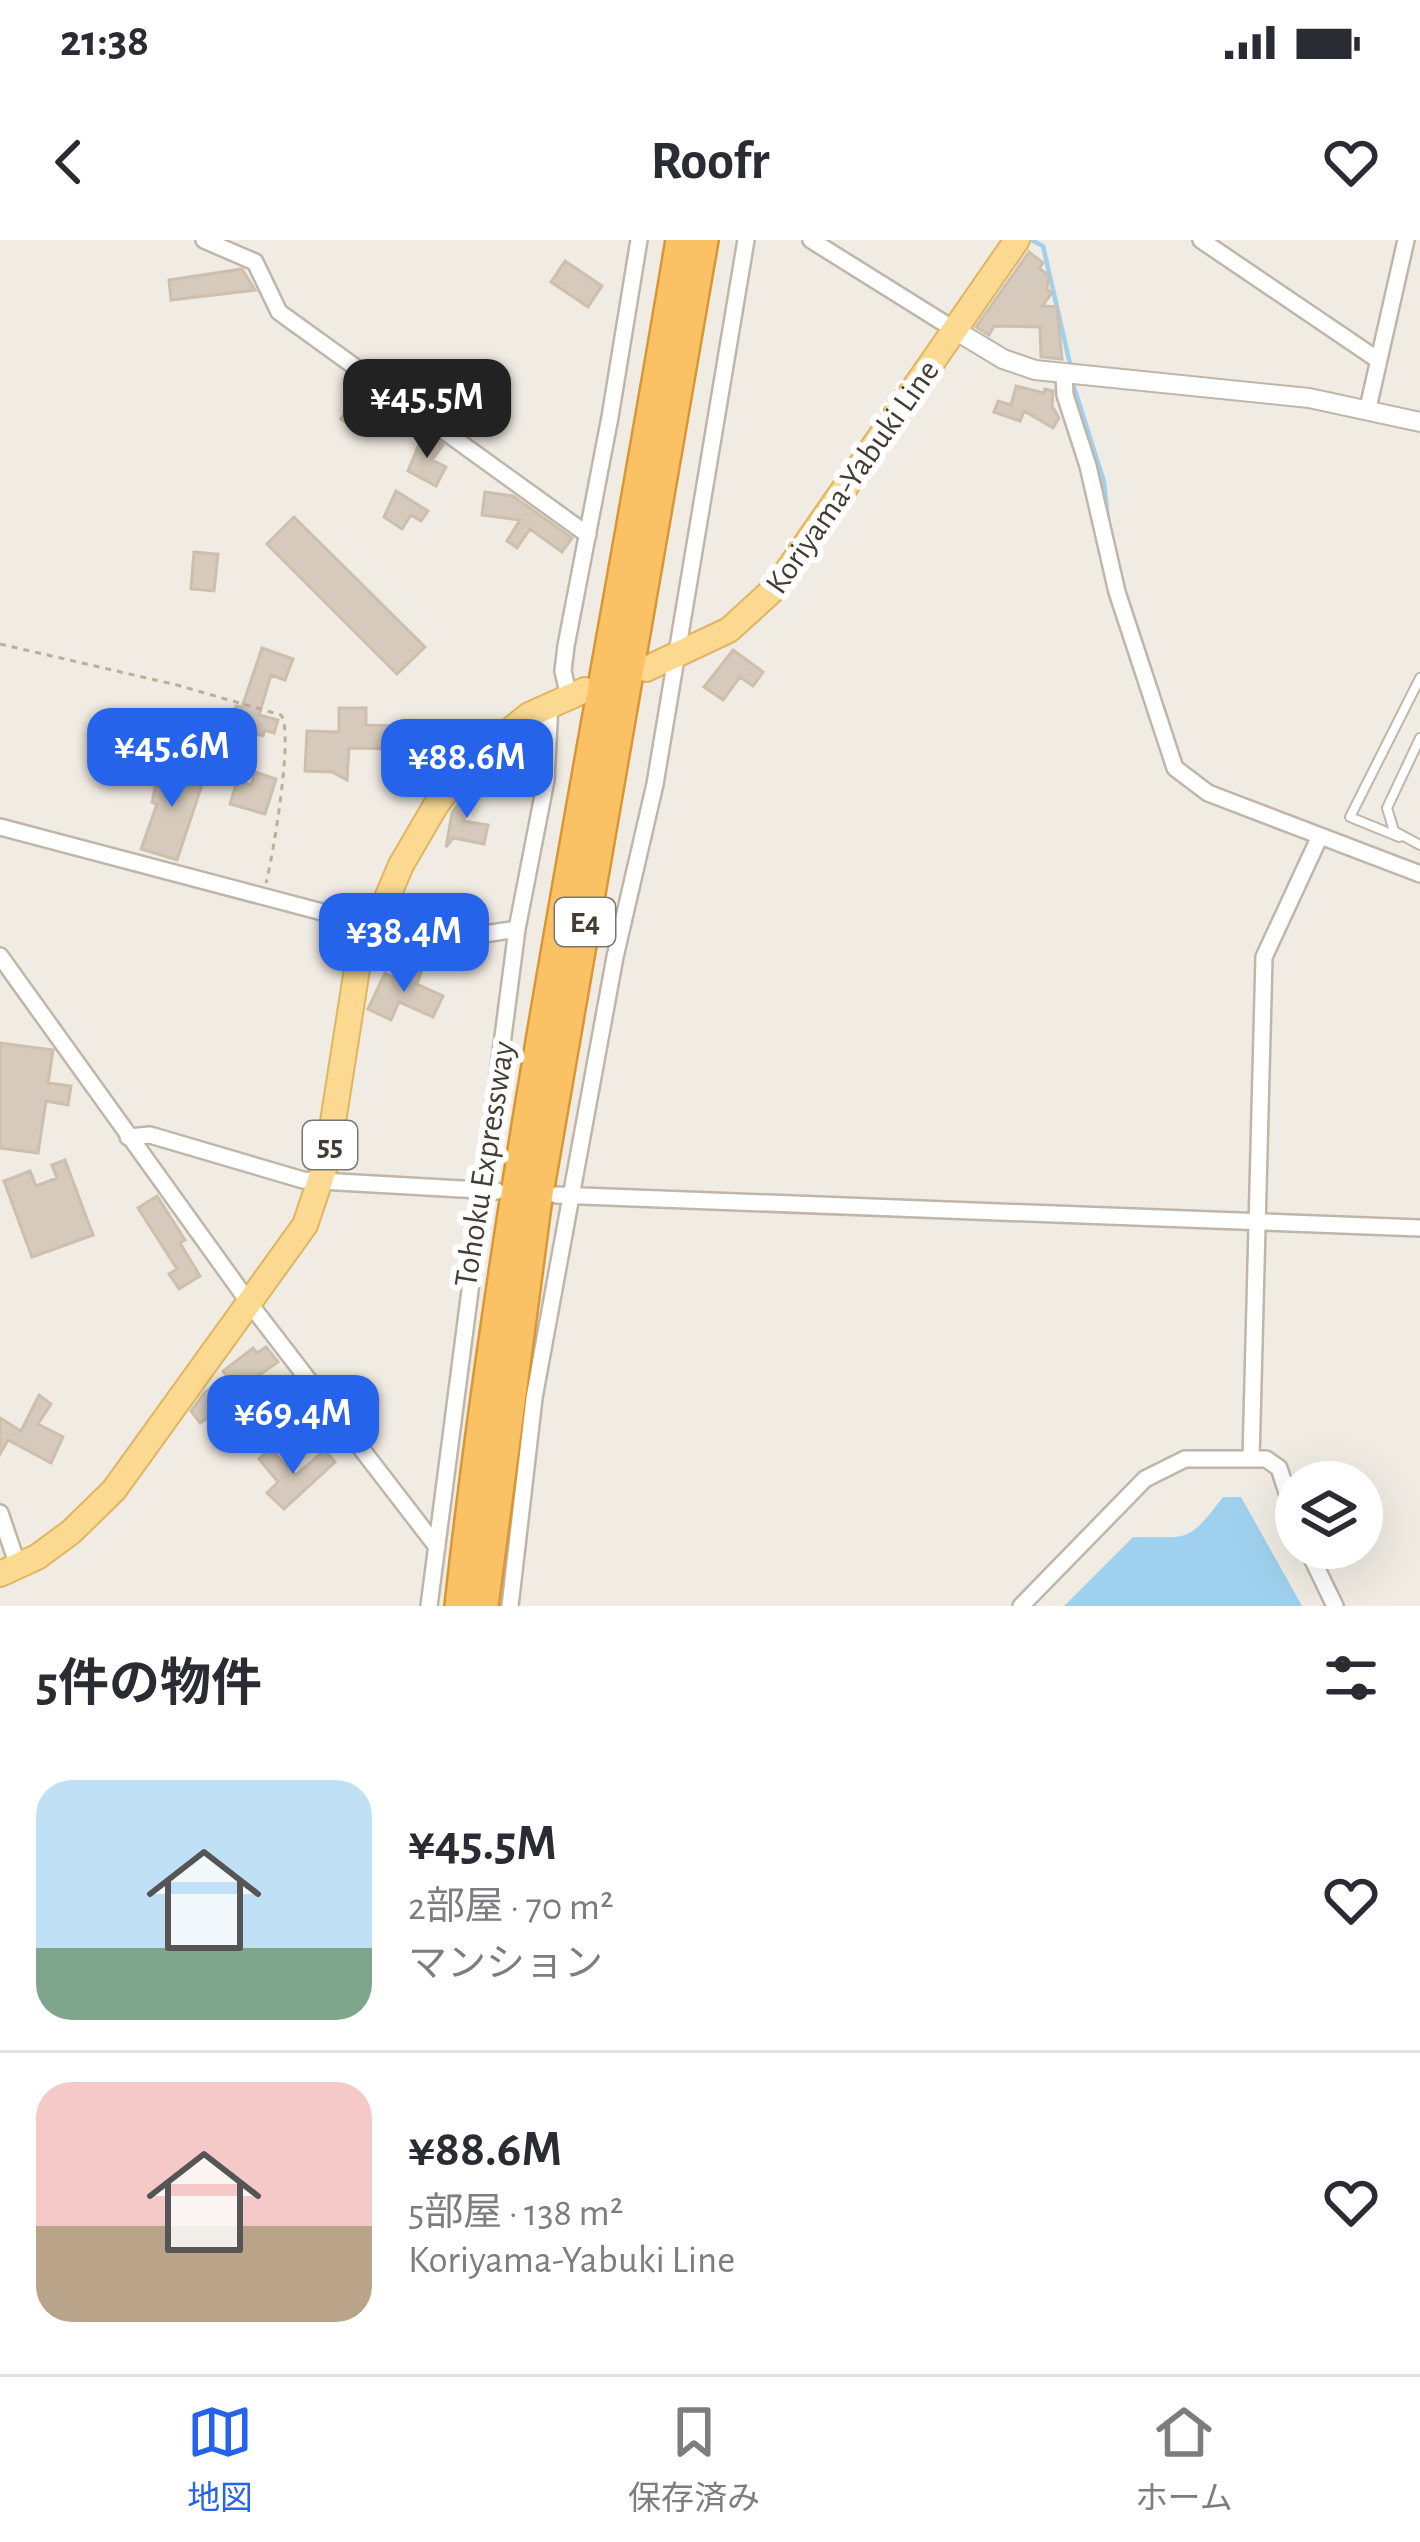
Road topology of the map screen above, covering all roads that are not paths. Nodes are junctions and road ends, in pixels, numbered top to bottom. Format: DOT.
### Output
graph roads {
  1 [pos="204,240"];
  2 [pos="639,240"];
  3 [pos="680,240"];
  4 [pos="704,240"];
  5 [pos="746,240"];
  6 [pos="811,240"];
  7 [pos="1018,240"];
  8 [pos="1201,240"];
  9 [pos="1406,240"];
  10 [pos="955,330"];
  11 [pos="1378,360"];
  12 [pos="1064,375"];
  13 [pos="1367,408"];
  14 [pos="1420,422"];
  15 [pos="587,535"];
  16 [pos="677,657"];
  17 [pos="646,669"];
  18 [pos="1420,678"];
  19 [pos="568,697"];
  20 [pos="1420,738"];
  21 [pos="0,827"];
  22 [pos="1320,836"];
  23 [pos="1399,837"];
  24 [pos="1420,844"];
  25 [pos="1420,874"];
  26 [pos="374,924"];
  27 [pos="517,929"];
  28 [pos="0,956"];
  29 [pos="128,1137"];
  30 [pos="322,1181"];
  31 [pos="489,1191"];
  32 [pos="565,1196"];
  33 [pos="1256,1221"];
  34 [pos="1420,1228"];
  35 [pos="250,1304"];
  36 [pos="1251,1459"];
  37 [pos="1275,1465"];
  38 [pos="0,1514"];
  39 [pos="437,1547"];
  40 [pos="1317,1569"];
  41 [pos="9,1570"];
  42 [pos="429,1606"];
  43 [pos="459,1606"];
  44 [pos="484,1606"];
  45 [pos="511,1606"];
  46 [pos="1021,1606"];
  47 [pos="1335,1606"];
  1 -- 15 [label="street"];
  2 -- 15 [label="street"];
  3 -- 43 [label="highway, Tohoku Expressway / E4"];
  4 -- 44 [label="highway, Tohoku Expressway / E4"];
  5 -- 16 [label="street"];
  6 -- 10 [label="street"];
  7 -- 10 [label="main road, Koriyama-Yabuki Line"];
  8 -- 11 [label="street"];
  9 -- 11 [label="street"];
  10 -- 12 [label="street"];
  10 -- 16 [label="main road, Koriyama-Yabuki Line"];
  11 -- 13 [label="street"];
  12 -- 13 [label="street"];
  12 -- 22 [label="street"];
  13 -- 14 [label="street"];
  15 -- 19 [label="street"];
  16 -- 17 [label="main road, Koriyama-Yabuki Line"];
  16 -- 32 [label="street"];
  18 -- 23 [label="lane"];
  19 -- 26 [label="main road, 55"];
  19 -- 27 [label="street"];
  20 -- 23 [label="lane"];
  21 -- 26 [label="street"];
  22 -- 25 [label="street"];
  22 -- 33 [label="street"];
  23 -- 24 [label="lane"];
  26 -- 27 [label="street"];
  26 -- 30 [label="main road, 55"];
  27 -- 31 [label="street"];
  28 -- 29 [label="street"];
  29 -- 30 [label="street"];
  29 -- 35 [label="street"];
  30 -- 31 [label="street"];
  30 -- 35 [label="main road, 55"];
  31 -- 39 [label="street"];
  32 -- 33 [label="street"];
  32 -- 45 [label="street"];
  33 -- 34 [label="street"];
  33 -- 36 [label="street"];
  35 -- 39 [label="street"];
  35 -- 41 [label="main road, 55"];
  36 -- 37 [label="street"];
  36 -- 46 [label="street"];
  38 -- 41 [label="street"];
  39 -- 42 [label="street"];
  40 -- 47 [label="street"];
}
